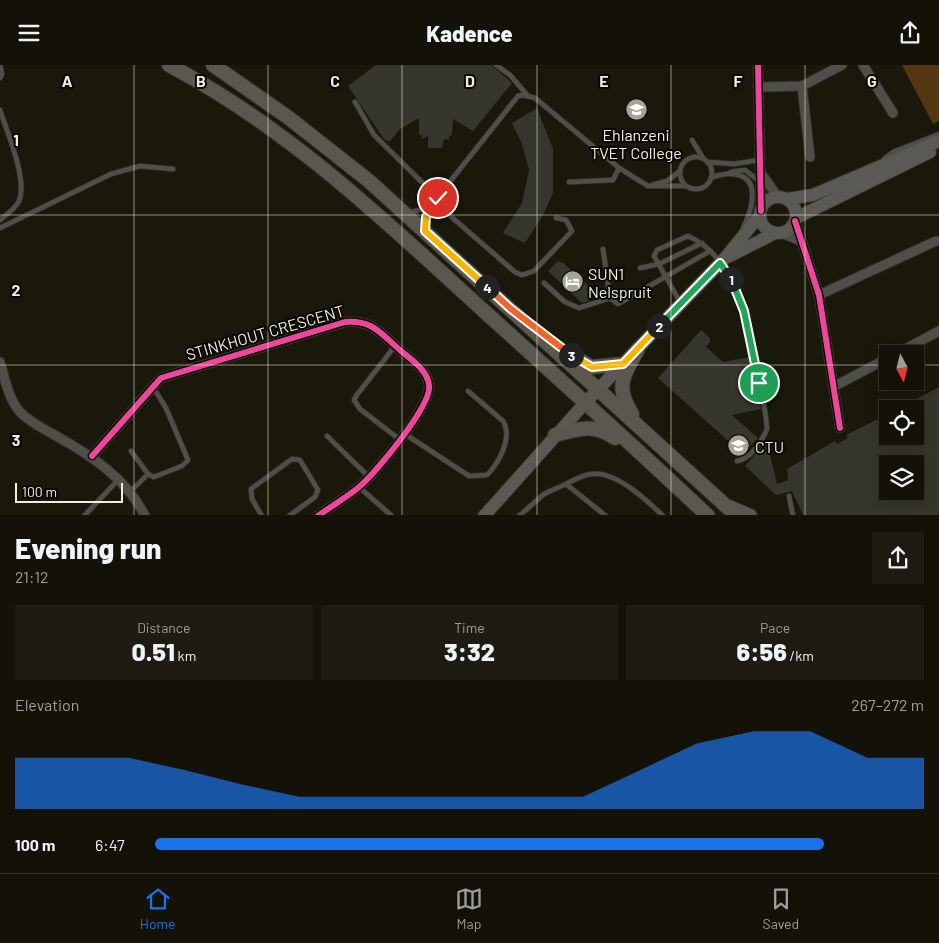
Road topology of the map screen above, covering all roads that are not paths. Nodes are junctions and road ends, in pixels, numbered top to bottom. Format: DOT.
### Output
graph roads {
  1 [pos="0,65"];
  2 [pos="169,65"];
  3 [pos="213,65"];
  4 [pos="496,65"];
  5 [pos="758,65"];
  6 [pos="842,65"];
  7 [pos="863,65"];
  8 [pos="0,78"];
  9 [pos="802,86"];
  10 [pos="758,87"];
  11 [pos="528,96"];
  12 [pos="355,102"];
  13 [pos="0,110"];
  14 [pos="893,113"];
  15 [pos="939,134"];
  16 [pos="692,140"];
  17 [pos="939,141"];
  18 [pos="939,148"];
  19 [pos="810,157"];
  20 [pos="705,160"];
  21 [pos="759,160"];
  22 [pos="619,168"];
  23 [pos="173,169"];
  24 [pos="872,169"];
  25 [pos="760,170"];
  26 [pos="680,171"];
  27 [pos="729,173"];
  28 [pos="711,177"];
  29 [pos="569,182"];
  30 [pos="760,182"];
  31 [pos="686,185"];
  32 [pos="648,186"];
  33 [pos="438,198"];
  34 [pos="783,198"];
  35 [pos="433,203"];
  36 [pos="405,213"];
  37 [pos="760,213"];
  38 [pos="556,218"];
  39 [pos="796,219"];
  40 [pos="0,220"];
  41 [pos="0,228"];
  42 [pos="425,231"];
  43 [pos="778,233"];
  44 [pos="801,241"];
  45 [pos="936,241"];
  46 [pos="702,243"];
  47 [pos="603,249"];
  48 [pos="710,251"];
  49 [pos="725,257"];
  50 [pos="659,264"];
  51 [pos="640,268"];
  52 [pos="667,277"];
  53 [pos="544,283"];
  54 [pos="818,295"];
  55 [pos="610,298"];
  56 [pos="681,304"];
  57 [pos="511,309"];
  58 [pos="939,331"];
  59 [pos="913,345"];
  60 [pos="395,346"];
  61 [pos="638,349"];
  62 [pos="0,362"];
  63 [pos="879,363"];
  64 [pos="623,364"];
  65 [pos="152,386"];
  66 [pos="833,387"];
  67 [pos="599,389"];
  68 [pos="468,391"];
  69 [pos="585,403"];
  70 [pos="641,428"];
  71 [pos="840,428"];
  72 [pos="327,435"];
  73 [pos="555,435"];
  74 [pos="401,436"];
  75 [pos="131,451"];
  76 [pos="92,456"];
  77 [pos="738,461"];
  78 [pos="658,469"];
  79 [pos="148,474"];
  80 [pos="369,477"];
  81 [pos="118,479"];
  82 [pos="566,485"];
  83 [pos="359,487"];
  84 [pos="130,492"];
  85 [pos="789,496"];
  86 [pos="733,511"];
  87 [pos="708,514"];
  88 [pos="84,515"];
  89 [pos="144,515"];
  90 [pos="262,515"];
  91 [pos="289,515"];
  92 [pos="318,515"];
  93 [pos="392,515"];
  94 [pos="484,515"];
  95 [pos="519,515"];
  96 [pos="606,515"];
  97 [pos="663,515"];
  98 [pos="750,515"];
  99 [pos="793,515"];
  1 -- 8 [label="lane"];
  2 -- 69 [label="main road"];
  3 -- 36 [label="main road"];
  4 -- 11 [label="lane"];
  5 -- 10 [label="street"];
  6 -- 9 [label="street"];
  7 -- 14 [label="street"];
  9 -- 10 [label="street"];
  9 -- 19 [label="street"];
  10 -- 21 [label="street"];
  11 -- 22 [label="lane"];
  11 -- 33 [label="lane"];
  12 -- 33 [label="lane"];
  13 -- 40 [label="lane"];
  15 -- 24 [label="lane"];
  16 -- 20 [label="lane"];
  17 -- 24 [label="main road"];
  18 -- 39 [label="main road"];
  20 -- 21 [label="lane"];
  20 -- 26 [label="lane"];
  20 -- 28 [label="lane"];
  21 -- 25 [label="street"];
  22 -- 29 [label="lane"];
  22 -- 32 [label="lane"];
  23 -- 41 [label="lane"];
  24 -- 34 [label="main road"];
  25 -- 30 [label="street"];
  25 -- 34 [label="street"];
  26 -- 31 [label="lane"];
  26 -- 32 [label="lane"];
  27 -- 28 [label="lane"];
  27 -- 30 [label="lane"];
  27 -- 49 [label="lane"];
  28 -- 31 [label="lane"];
  30 -- 37 [label="street"];
  31 -- 32 [label="lane"];
  33 -- 35 [label="lane"];
  33 -- 38 [label="lane"];
  34 -- 37 [label="main road"];
  34 -- 39 [label="main road"];
  35 -- 36 [label="lane"];
  35 -- 42 [label="lane"];
  36 -- 42 [label="main road"];
  37 -- 43 [label="main road"];
  37 -- 49 [label="main road"];
  39 -- 43 [label="main road"];
  39 -- 44 [label="street"];
  42 -- 57 [label="main road"];
  43 -- 44 [label="street"];
  43 -- 49 [label="main road"];
  44 -- 54 [label="street"];
  45 -- 54 [label="street"];
  46 -- 48 [label="lane"];
  46 -- 50 [label="lane"];
  46 -- 50 [label="lane"];
  47 -- 55 [label="lane"];
  48 -- 49 [label="lane"];
  48 -- 52 [label="lane"];
  49 -- 56 [label="main road"];
  49 -- 77 [label="lane"];
  50 -- 51 [label="lane"];
  50 -- 52 [label="lane"];
  52 -- 55 [label="lane"];
  52 -- 56 [label="lane"];
  53 -- 55 [label="lane"];
  54 -- 66 [label="street"];
  56 -- 61 [label="main road"];
  57 -- 64 [label="main road"];
  57 -- 67 [label="main road"];
  58 -- 59 [label="street"];
  60 -- 65 [label="street, STINKHOUT CRESCENT"];
  60 -- 74 [label="street, STINKHOUT CRESCENT"];
  60 -- 74 [label="lane"];
  61 -- 64 [label="main road"];
  61 -- 70 [label="main road"];
  62 -- 76 [label="street"];
  63 -- 66 [label="street"];
  64 -- 67 [label="main road"];
  65 -- 76 [label="street, STINKHOUT CRESCENT"];
  65 -- 79 [label="lane"];
  66 -- 71 [label="street"];
  67 -- 69 [label="main road"];
  67 -- 70 [label="main road"];
  68 -- 74 [label="lane"];
  69 -- 73 [label="main road"];
  69 -- 78 [label="main road"];
  70 -- 86 [label="main road"];
  72 -- 80 [label="lane"];
  73 -- 78 [label="main road"];
  73 -- 94 [label="main road"];
  74 -- 80 [label="street, STINKHOUT CRESCENT"];
  75 -- 79 [label="lane"];
  76 -- 81 [label="street"];
  78 -- 87 [label="main road"];
  79 -- 84 [label="lane"];
  80 -- 83 [label="street, STINKHOUT CRESCENT"];
  81 -- 84 [label="street"];
  81 -- 88 [label="lane"];
  82 -- 95 [label="lane"];
  82 -- 96 [label="lane"];
  82 -- 97 [label="lane"];
  83 -- 92 [label="street, STINKHOUT CRESCENT"];
  83 -- 93 [label="lane"];
  84 -- 89 [label="street"];
  85 -- 99 [label="lane"];
  86 -- 98 [label="main road"];
  90 -- 91 [label="lane"];
}
